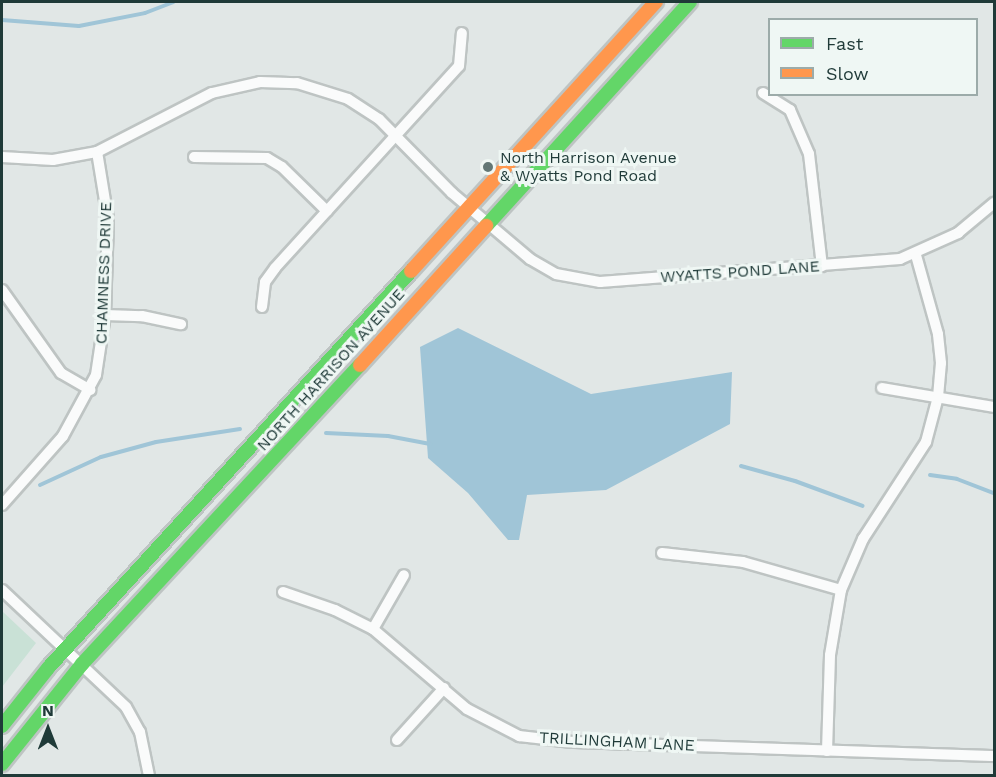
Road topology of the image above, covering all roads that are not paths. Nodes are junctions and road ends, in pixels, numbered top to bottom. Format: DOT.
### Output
graph roads {
  1 [pos="656,2"];
  2 [pos="690,2"];
  3 [pos="462,33"];
  4 [pos="763,93"];
  5 [pos="396,134"];
  6 [pos="97,152"];
  7 [pos="2,157"];
  8 [pos="194,157"];
  9 [pos="994,205"];
  10 [pos="470,206"];
  11 [pos="327,211"];
  12 [pos="488,221"];
  13 [pos="916,255"];
  14 [pos="822,266"];
  15 [pos="2,290"];
  16 [pos="262,307"];
  17 [pos="105,315"];
  18 [pos="181,324"];
  19 [pos="882,388"];
  20 [pos="91,390"];
  21 [pos="938,398"];
  22 [pos="994,407"];
  23 [pos="2,505"];
  24 [pos="662,553"];
  25 [pos="404,575"];
  26 [pos="2,590"];
  27 [pos="841,590"];
  28 [pos="283,592"];
  29 [pos="373,629"];
  30 [pos="66,649"];
  31 [pos="82,664"];
  32 [pos="444,688"];
  33 [pos="2,726"];
  34 [pos="397,740"];
  35 [pos="827,751"];
  36 [pos="994,756"];
  37 [pos="2,764"];
  38 [pos="145,774"];
  1 -- 10 [label="main road, NORTH HARRISON AVENUE"];
  2 -- 12 [label="main road, NORTH HARRISON AVENUE"];
  3 -- 5 [label="street"];
  4 -- 14 [label="street"];
  5 -- 6 [label="street, WYATTS POND LANE"];
  5 -- 10 [label="street, WYATTS POND LANE"];
  5 -- 11 [label="street"];
  6 -- 7 [label="street, WYATTS POND LANE"];
  6 -- 17 [label="street, CHAMNESS DRIVE"];
  8 -- 11 [label="street"];
  9 -- 13 [label="street, WYATTS POND LANE"];
  10 -- 12 [label="street, WYATTS POND LANE"];
  10 -- 30 [label="main road, NORTH HARRISON AVENUE"];
  11 -- 16 [label="street"];
  12 -- 14 [label="street, WYATTS POND LANE"];
  12 -- 31 [label="main road, NORTH HARRISON AVENUE"];
  13 -- 14 [label="street, WYATTS POND LANE"];
  13 -- 21 [label="street"];
  15 -- 20 [label="street"];
  17 -- 18 [label="street"];
  17 -- 20 [label="street, CHAMNESS DRIVE"];
  19 -- 21 [label="street"];
  20 -- 23 [label="street, CHAMNESS DRIVE"];
  21 -- 22 [label="street"];
  21 -- 27 [label="street"];
  24 -- 27 [label="street"];
  25 -- 29 [label="street"];
  26 -- 30 [label="street"];
  27 -- 35 [label="street"];
  28 -- 29 [label="street, TRILLINGHAM LANE"];
  29 -- 32 [label="street, TRILLINGHAM LANE"];
  30 -- 31 [label="street"];
  30 -- 33 [label="main road, NORTH HARRISON AVENUE"];
  31 -- 37 [label="main road, NORTH HARRISON AVENUE"];
  31 -- 38 [label="street"];
  32 -- 34 [label="street"];
  32 -- 35 [label="street, TRILLINGHAM LANE"];
  35 -- 36 [label="street, TRILLINGHAM LANE"];
}
